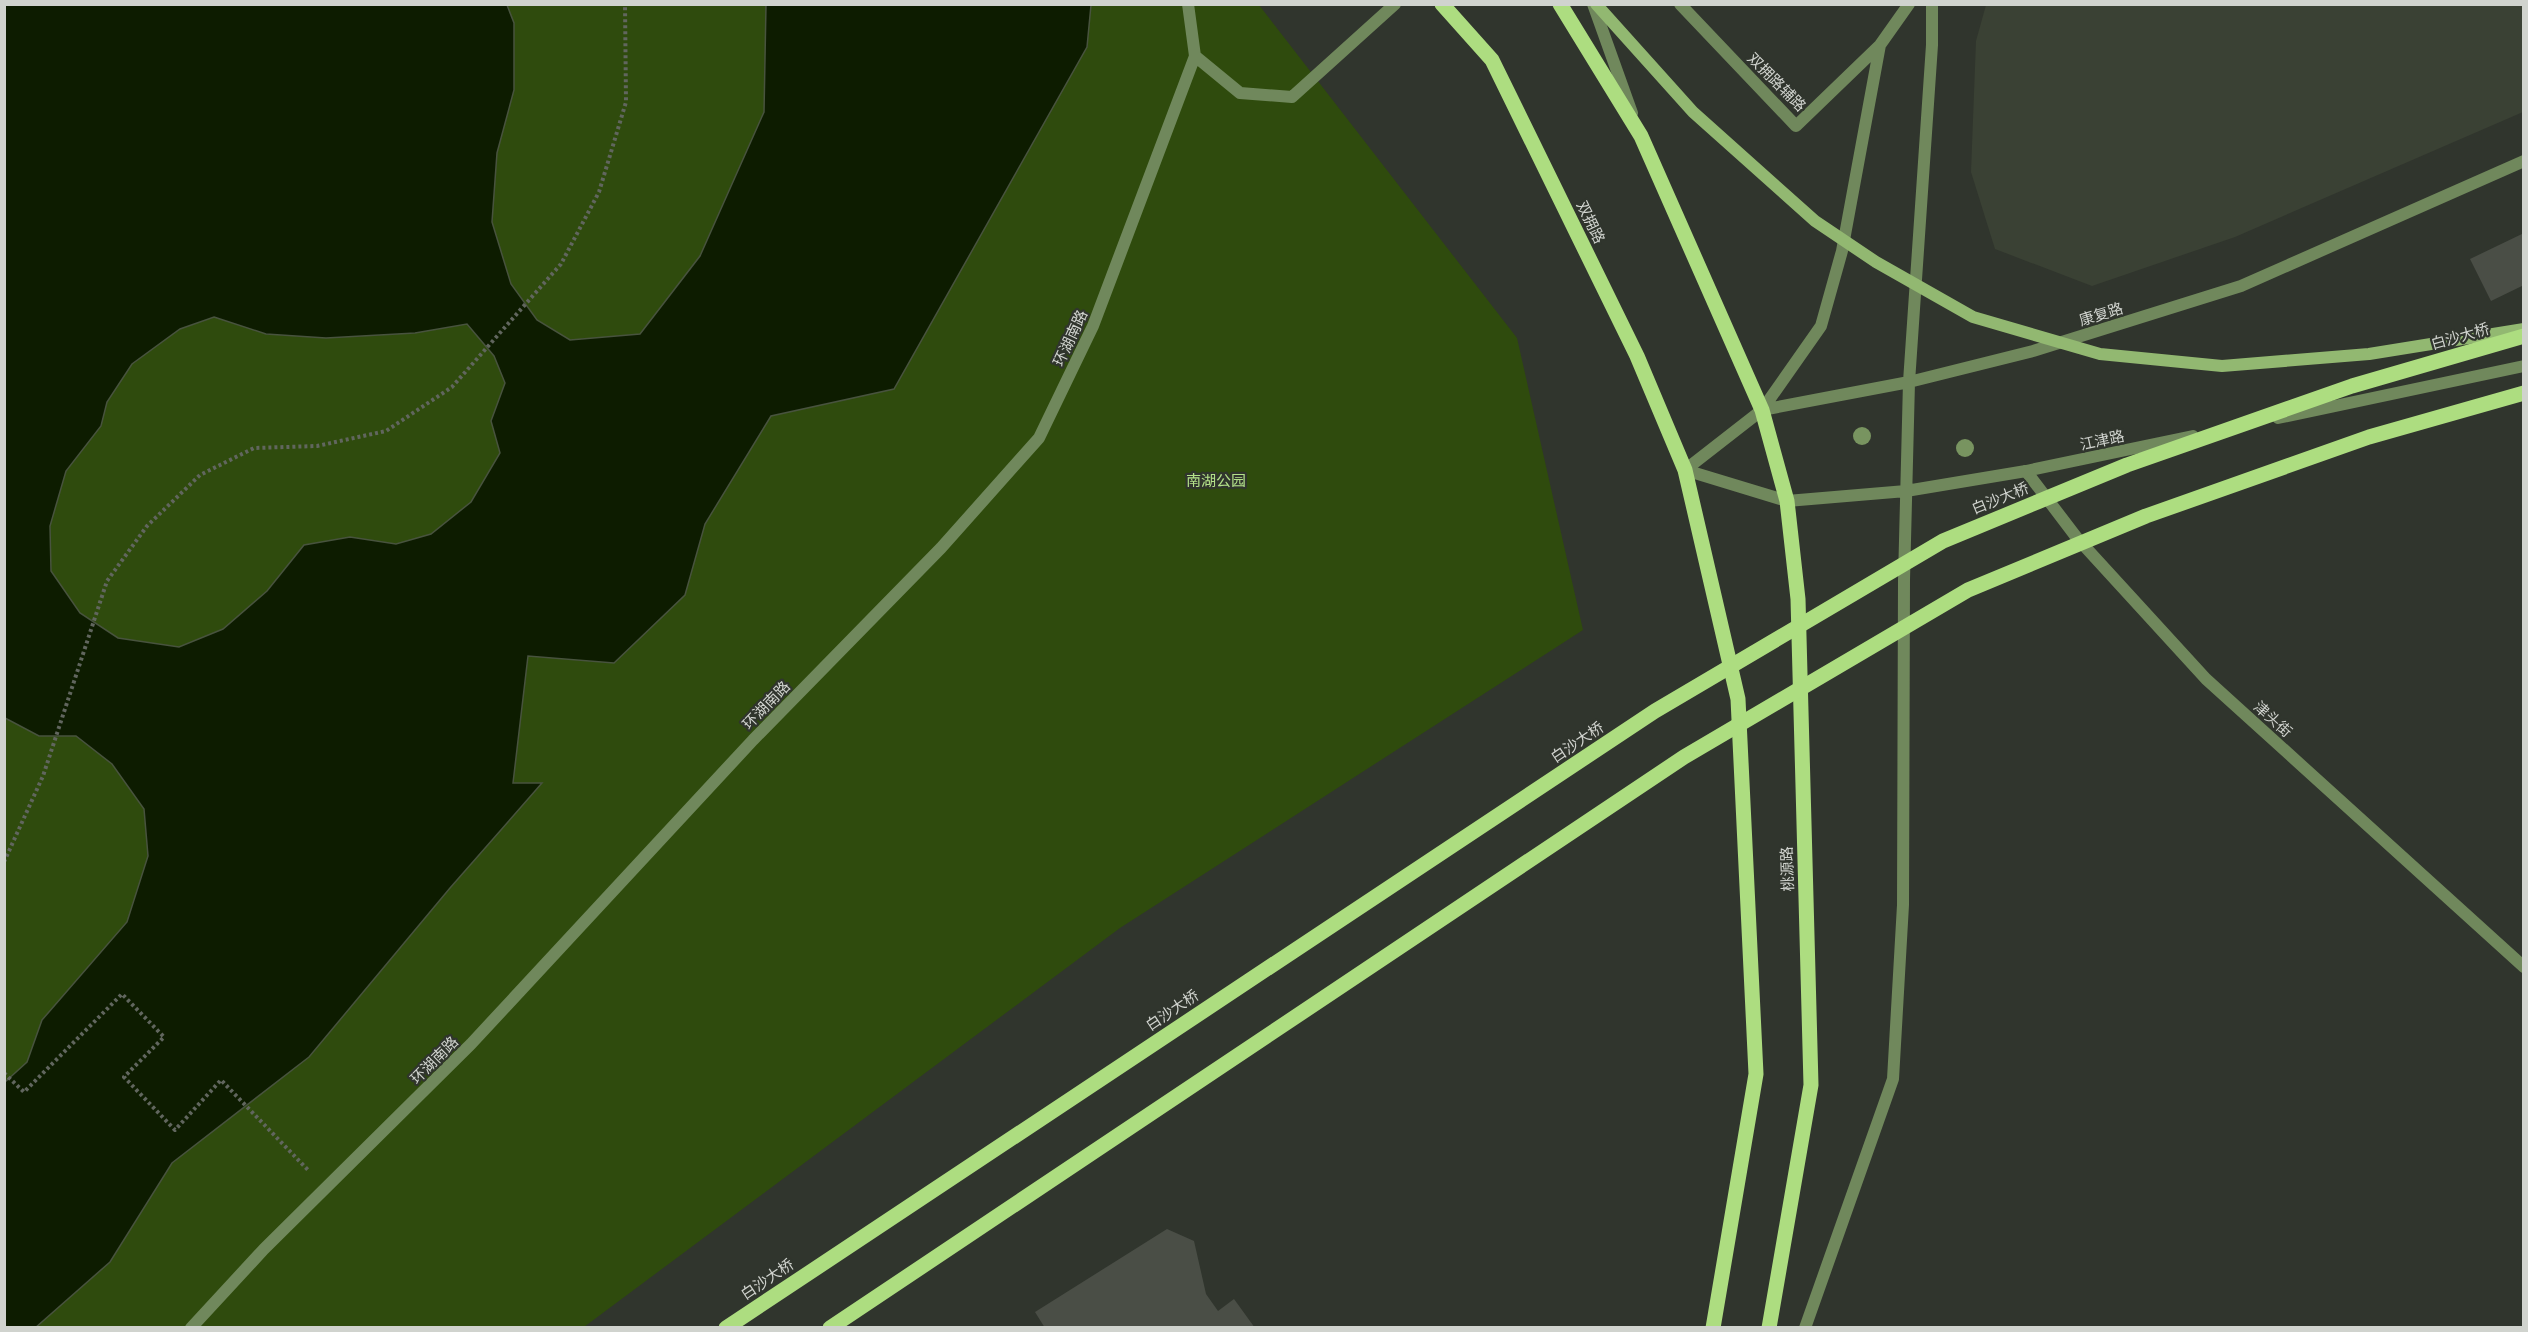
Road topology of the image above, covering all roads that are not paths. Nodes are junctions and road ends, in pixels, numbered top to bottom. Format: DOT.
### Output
graph roads {
  1 [pos="1188,4"];
  2 [pos="1395,4"];
  3 [pos="1442,4"];
  4 [pos="1560,4"];
  5 [pos="1594,4"];
  6 [pos="1680,4"];
  7 [pos="1909,4"];
  8 [pos="1932,4"];
  9 [pos="1880,45"];
  10 [pos="1195,56"];
  11 [pos="1641,136"];
  12 [pos="2523,161"];
  13 [pos="2523,329"];
  14 [pos="2523,336"];
  15 [pos="2523,366"];
  16 [pos="1909,382"];
  17 [pos="2523,393"];
  18 [pos="1762,410"];
  19 [pos="1686,470"];
  20 [pos="2026,471"];
  21 [pos="1906,491"];
  22 [pos="1787,501"];
  23 [pos="2523,967"];
  24 [pos="191,1328"];
  25 [pos="726,1328"];
  26 [pos="830,1328"];
  27 [pos="1713,1328"];
  28 [pos="1769,1328"];
  29 [pos="1805,1328"];
  1 -- 10 [label="street, 环湖南路"];
  2 -- 10 [label="street"];
  3 -- 19 [label="main road, 双拥路"];
  4 -- 11 [label="main road"];
  5 -- 11 [label="street"];
  5 -- 13 [label="main road, bridge"];
  6 -- 9 [label="street, 双拥路辅路"];
  7 -- 9 [label="street"];
  8 -- 16 [label="street"];
  9 -- 18 [label="street"];
  10 -- 24 [label="street, 环湖南路"];
  11 -- 18 [label="main road"];
  12 -- 16 [label="street, 康复路"];
  14 -- 25 [label="main road, 白沙大桥, bridge"];
  15 -- 20 [label="street, 江津路"];
  16 -- 18 [label="street, 康复路"];
  16 -- 21 [label="street"];
  17 -- 26 [label="main road, bridge"];
  18 -- 19 [label="street, 康复路"];
  18 -- 22 [label="main road, 桃源路"];
  19 -- 22 [label="street, 江津路"];
  19 -- 27 [label="main road"];
  20 -- 21 [label="street, 江津路"];
  20 -- 23 [label="street, 津头街"];
  21 -- 22 [label="street, 江津路"];
  21 -- 29 [label="street"];
  22 -- 28 [label="main road, 桃源路"];
}
